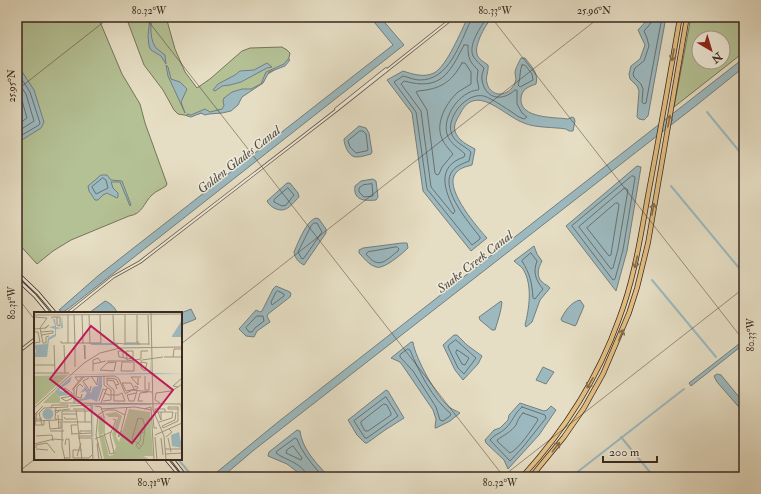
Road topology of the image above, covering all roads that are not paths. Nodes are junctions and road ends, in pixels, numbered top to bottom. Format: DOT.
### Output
graph roads {
  1 [pos="454,17"];
  2 [pos="680,17"];
  3 [pos="687,17"];
  4 [pos="17,273"];
  5 [pos="17,279"];
  6 [pos="48,312"];
  7 [pos="54,312"];
  8 [pos="69,312"];
  9 [pos="34,340"];
  10 [pos="17,353"];
  11 [pos="167,460"];
  12 [pos="173,460"];
  13 [pos="181,477"];
  14 [pos="186,477"];
  15 [pos="522,477"];
  16 [pos="531,477"];
  1 -- 8 [label="street"];
  2 -- 15 [label="highway, one-way"];
  16 -- 3 [label="highway, one-way"];
  4 -- 7 [label="main road"];
  5 -- 6 [label="main road"];
  9 -- 10 [label="street"];
  11 -- 13 [label="main road"];
  12 -- 14 [label="main road"];
}
